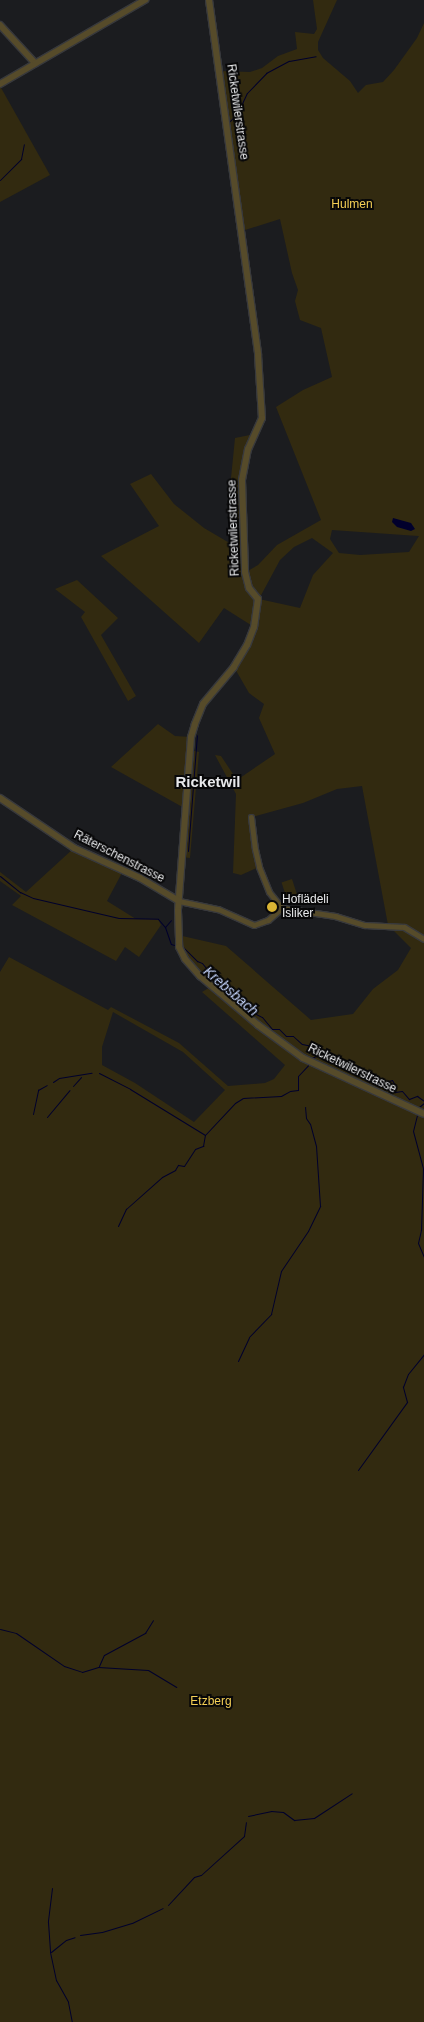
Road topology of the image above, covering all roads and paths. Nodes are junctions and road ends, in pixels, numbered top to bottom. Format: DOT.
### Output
graph roads {
  1 [pos="146,0"];
  2 [pos="209,0"];
  3 [pos="0,25"];
  4 [pos="35,63"];
  5 [pos="0,84"];
  6 [pos="0,798"];
  7 [pos="251,817"];
  8 [pos="179,901"];
  9 [pos="282,908"];
  10 [pos="424,939"];
  11 [pos="424,1114"];
  1 -- 4 [label="street"];
  2 -- 8 [label="street, Ricketwilerstrasse"];
  3 -- 4 [label="street"];
  4 -- 5 [label="street"];
  6 -- 8 [label="street, Räterschenstrasse"];
  7 -- 9 [label="street"];
  8 -- 9 [label="street"];
  8 -- 11 [label="street, Ricketwilerstrasse"];
  9 -- 10 [label="street"];
}
